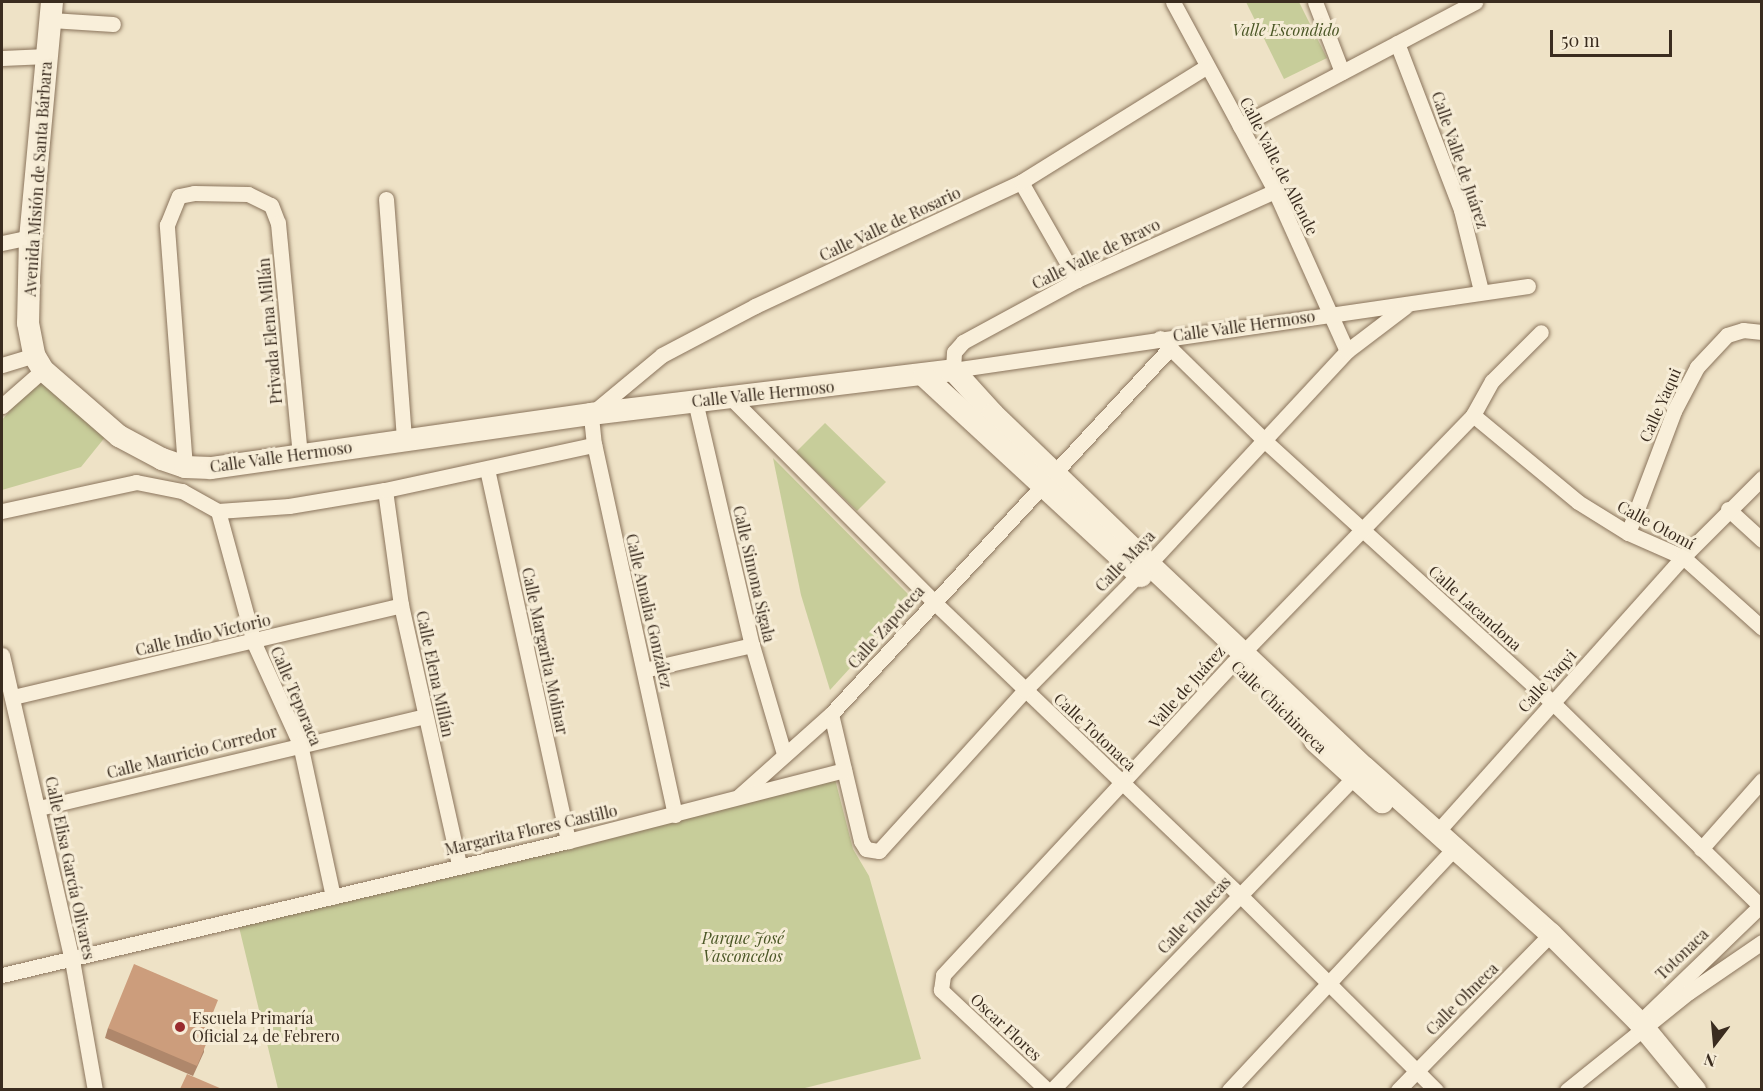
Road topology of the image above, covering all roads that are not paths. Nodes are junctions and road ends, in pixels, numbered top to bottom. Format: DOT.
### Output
graph roads {
  1 [pos="1173,2"];
  2 [pos="1315,2"];
  3 [pos="1475,2"];
  4 [pos="51,11"];
  5 [pos="113,24"];
  6 [pos="1397,43"];
  7 [pos="47,56"];
  8 [pos="2,58"];
  9 [pos="1206,66"];
  10 [pos="1342,72"];
  11 [pos="1240,126"];
  12 [pos="1022,182"];
  13 [pos="1275,191"];
  14 [pos="386,199"];
  15 [pos="30,237"];
  16 [pos="2,243"];
  17 [pos="1077,280"];
  18 [pos="1528,286"];
  19 [pos="1481,291"];
  20 [pos="1405,307"];
  21 [pos="1330,313"];
  22 [pos="1541,332"];
  23 [pos="1761,332"];
  24 [pos="1165,343"];
  25 [pos="1347,351"];
  26 [pos="39,362"];
  27 [pos="2,365"];
  28 [pos="953,370"];
  29 [pos="924,376"];
  30 [pos="731,398"];
  31 [pos="695,401"];
  32 [pos="2,406"];
  33 [pos="591,414"];
  34 [pos="1473,415"];
  35 [pos="404,441"];
  36 [pos="1265,441"];
  37 [pos="594,445"];
  38 [pos="300,455"];
  39 [pos="185,467"];
  40 [pos="487,469"];
  41 [pos="1761,478"];
  42 [pos="1050,481"];
  43 [pos="385,490"];
  44 [pos="1728,509"];
  45 [pos="2,511"];
  46 [pos="218,511"];
  47 [pos="1362,529"];
  48 [pos="1628,533"];
  49 [pos="1761,540"];
  50 [pos="1683,557"];
  51 [pos="1143,569"];
  52 [pos="933,602"];
  53 [pos="401,605"];
  54 [pos="1761,628"];
  55 [pos="254,643"];
  56 [pos="752,645"];
  57 [pos="2,655"];
  58 [pos="1239,657"];
  59 [pos="644,670"];
  60 [pos="1025,690"];
  61 [pos="13,697"];
  62 [pos="1552,702"];
  63 [pos="831,714"];
  64 [pos="424,716"];
  65 [pos="300,744"];
  66 [pos="784,754"];
  67 [pos="844,770"];
  68 [pos="1358,772"];
  69 [pos="1761,780"];
  70 [pos="1124,784"];
  71 [pos="737,798"];
  72 [pos="39,808"];
  73 [pos="675,815"];
  74 [pos="1438,831"];
  75 [pos="568,841"];
  76 [pos="1701,849"];
  77 [pos="1447,856"];
  78 [pos="459,864"];
  79 [pos="1239,894"];
  80 [pos="333,896"];
  81 [pos="1761,906"];
  82 [pos="1546,939"];
  83 [pos="1761,942"];
  84 [pos="72,960"];
  85 [pos="2,975"];
  86 [pos="1329,984"];
  87 [pos="941,990"];
  88 [pos="1637,1030"];
  89 [pos="1417,1069"];
  90 [pos="95,1089"];
  91 [pos="1047,1089"];
  92 [pos="1052,1089"];
  93 [pos="1229,1089"];
  94 [pos="1398,1089"];
  95 [pos="1436,1089"];
  96 [pos="1567,1089"];
  97 [pos="1676,1089"];
  98 [pos="1695,1089"];
  1 -- 9 [label="street, Calle Valle de Allende"];
  2 -- 10 [label="street"];
  3 -- 6 [label="street"];
  4 -- 5 [label="street"];
  4 -- 7 [label="main road, Avenida Misión de Santa Bárbara"];
  6 -- 10 [label="street"];
  6 -- 19 [label="street, Calle Valle de Juárez"];
  7 -- 8 [label="street"];
  7 -- 15 [label="main road, Avenida Misión de Santa Bárbara"];
  9 -- 11 [label="street, Calle Valle de Allende"];
  9 -- 12 [label="street, Calle Valle de Rosario"];
  10 -- 11 [label="street"];
  11 -- 13 [label="street, Calle Valle de Allende"];
  12 -- 17 [label="street"];
  12 -- 33 [label="street, Calle Valle de Rosario"];
  13 -- 17 [label="street, Calle Valle de Bravo"];
  13 -- 21 [label="street, Calle Valle de Allende"];
  14 -- 35 [label="street"];
  15 -- 16 [label="street"];
  15 -- 26 [label="main road, Avenida Misión de Santa Bárbara"];
  17 -- 28 [label="street, Calle Valle de Bravo"];
  18 -- 19 [label="street, Calle Valle Hermoso"];
  19 -- 20 [label="street, Calle Valle Hermoso"];
  20 -- 21 [label="street, Calle Valle Hermoso"];
  20 -- 25 [label="street, Calle Maya"];
  21 -- 24 [label="street, Calle Valle Hermoso"];
  21 -- 25 [label="street, Calle Valle de Allende"];
  22 -- 34 [label="street, Valle de Juárez"];
  23 -- 48 [label="street, Calle Yaqui"];
  24 -- 28 [label="street, Calle Valle Hermoso"];
  24 -- 36 [label="street, Calle Lacandona"];
  24 -- 42 [label="street, Calle Zapoteca"];
  25 -- 36 [label="street, Calle Maya"];
  26 -- 27 [label="street"];
  26 -- 32 [label="street"];
  26 -- 39 [label="main road, Calle Valle Hermoso"];
  28 -- 29 [label="main road, Calle Valle Hermoso"];
  28 -- 42 [label="main road, Calle Chichimeca"];
  29 -- 30 [label="main road, Calle Valle Hermoso"];
  29 -- 42 [label="main road, Calle Chichimeca"];
  30 -- 31 [label="main road, Calle Valle Hermoso"];
  30 -- 52 [label="street, Calle Totonaca"];
  31 -- 33 [label="main road, Calle Valle Hermoso"];
  31 -- 56 [label="street, Calle Simona Sigala"];
  33 -- 35 [label="main road, Calle Valle Hermoso"];
  33 -- 37 [label="street, Calle Amalia González"];
  34 -- 47 [label="street, Valle de Juárez"];
  34 -- 48 [label="street, Calle Otomí"];
  35 -- 38 [label="main road, Calle Valle Hermoso"];
  36 -- 47 [label="street, Calle Lacandona"];
  36 -- 51 [label="street, Calle Maya"];
  37 -- 40 [label="street"];
  37 -- 59 [label="street, Calle Amalia González"];
  38 -- 39 [label="main road, Calle Valle Hermoso"];
  38 -- 39 [label="street, Privada Elena Millán"];
  40 -- 43 [label="street"];
  40 -- 75 [label="street, Calle Margarita Molinar"];
  41 -- 44 [label="street"];
  42 -- 51 [label="main road, Calle Chichimeca"];
  42 -- 52 [label="street, Calle Zapoteca"];
  43 -- 46 [label="street"];
  43 -- 53 [label="street, Calle Elena Millán"];
  44 -- 49 [label="street"];
  44 -- 50 [label="street"];
  45 -- 46 [label="street"];
  46 -- 55 [label="street, Calle Teporaca"];
  47 -- 58 [label="street, Valle de Juárez"];
  47 -- 62 [label="street, Calle Lacandona"];
  48 -- 50 [label="street, Calle Otomí"];
  50 -- 54 [label="street, Calle Otomí"];
  50 -- 62 [label="street, Calle Yaqyi"];
  51 -- 58 [label="main road, Calle Chichimeca"];
  51 -- 60 [label="street, Calle Maya"];
  52 -- 60 [label="street, Calle Totonaca"];
  52 -- 63 [label="street, Calle Zapoteca"];
  53 -- 55 [label="street, Calle Indio Victorio"];
  53 -- 64 [label="street, Calle Elena Millán"];
  55 -- 61 [label="street, Calle Indio Victorio"];
  55 -- 65 [label="street, Calle Teporaca"];
  56 -- 59 [label="street"];
  56 -- 66 [label="street, Calle Simona Sigala"];
  57 -- 61 [label="street, Calle Elisa García Olivares"];
  58 -- 68 [label="main road, Calle Chichimeca"];
  58 -- 70 [label="street, Valle de Juárez"];
  59 -- 73 [label="street, Calle Amalia González"];
  60 -- 67 [label="street, Calle Maya"];
  60 -- 70 [label="street, Calle Totonaca"];
  61 -- 72 [label="street, Calle Elisa García Olivares"];
  62 -- 74 [label="street, Calle Yaqyi"];
  62 -- 76 [label="street, Calle Lacandona"];
  63 -- 66 [label="street, Calle Zapoteca"];
  63 -- 67 [label="street"];
  64 -- 65 [label="street, Calle Mauricio Corredor"];
  64 -- 78 [label="street, Calle Elena Millán"];
  65 -- 72 [label="street, Calle Mauricio Corredor"];
  65 -- 80 [label="street, Calle Teporaca"];
  66 -- 71 [label="street, Calle Zapoteca"];
  67 -- 71 [label="street, Margarita Flores Castillo"];
  68 -- 74 [label="main road, Calle Chichimeca"];
  68 -- 77 [label="main road, Calle Chichimeca"];
  68 -- 79 [label="street, Calle Toltecas"];
  69 -- 76 [label="street"];
  70 -- 79 [label="street, Calle Totonaca"];
  70 -- 87 [label="street, Valle de Juárez"];
  71 -- 73 [label="street, Margarita Flores Castillo"];
  72 -- 84 [label="street, Calle Elisa García Olivares"];
  73 -- 75 [label="street, Margarita Flores Castillo"];
  74 -- 82 [label="main road, Calle Chichimeca"];
  75 -- 78 [label="street, Margarita Flores Castillo"];
  76 -- 81 [label="street, Calle Lacandona"];
  77 -- 82 [label="main road, Calle Chichimeca"];
  77 -- 86 [label="street"];
  78 -- 80 [label="street, Margarita Flores Castillo"];
  79 -- 86 [label="street, Calle Totonaca"];
  79 -- 92 [label="street, Calle Toltecas"];
  80 -- 84 [label="street, Margarita Flores Castillo"];
  81 -- 88 [label="street, Totonaca"];
  82 -- 88 [label="main road, Calle Chichimeca"];
  82 -- 89 [label="street, Calle Olmeca"];
  83 -- 88 [label="street"];
  84 -- 85 [label="street, Margarita Flores Castillo"];
  84 -- 90 [label="street, Calle Elisa García Olivares"];
  86 -- 89 [label="street, Calle Totonaca"];
  86 -- 93 [label="street"];
  87 -- 91 [label="street, Oscar Flores"];
  88 -- 96 [label="street"];
  88 -- 97 [label="main road"];
  88 -- 98 [label="main road"];
  89 -- 94 [label="street, Calle Olmeca"];
  89 -- 95 [label="street, Calle Totonaca"];
}
